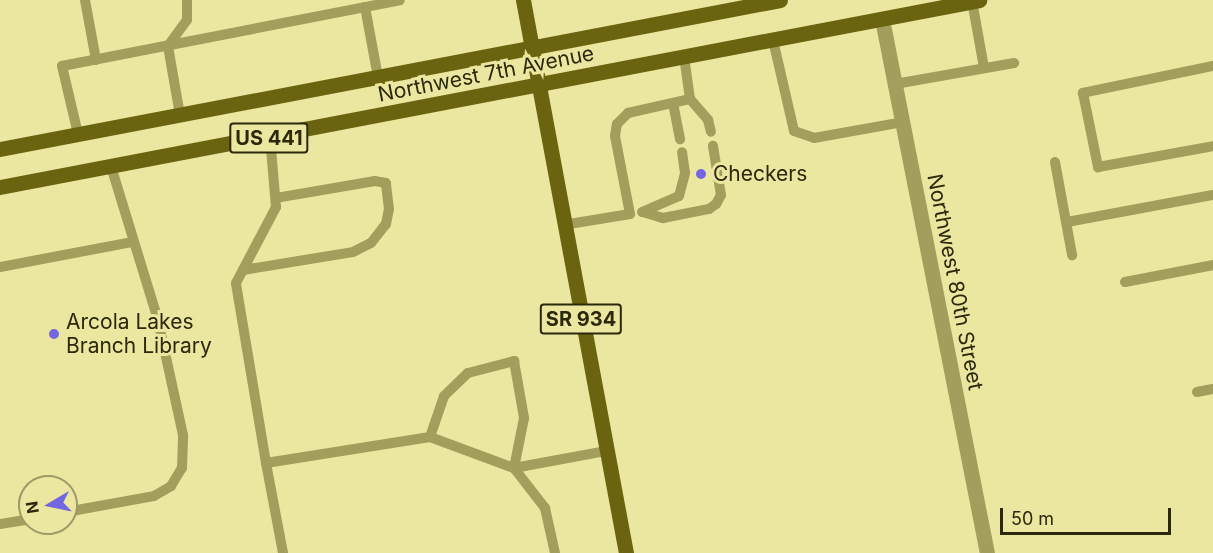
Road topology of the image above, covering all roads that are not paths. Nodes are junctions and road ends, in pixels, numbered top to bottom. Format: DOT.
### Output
graph roads {
  1 [pos="85,0"];
  2 [pos="188,0"];
  3 [pos="400,0"];
  4 [pos="523,0"];
  5 [pos="777,0"];
  6 [pos="976,1"];
  7 [pos="364,7"];
  8 [pos="882,19"];
  9 [pos="773,40"];
  10 [pos="168,46"];
  11 [pos="531,47"];
  12 [pos="684,56"];
  13 [pos="96,60"];
  14 [pos="1014,63"];
  15 [pos="1213,66"];
  16 [pos="984,68"];
  17 [pos="378,77"];
  18 [pos="895,84"];
  19 [pos="538,85"];
  20 [pos="690,99"];
  21 [pos="673,103"];
  22 [pos="180,115"];
  23 [pos="903,122"];
  24 [pos="711,132"];
  25 [pos="78,134"];
  26 [pos="270,137"];
  27 [pos="680,139"];
  28 [pos="714,146"];
  29 [pos="1213,146"];
  30 [pos="0,149"];
  31 [pos="682,152"];
  32 [pos="1055,162"];
  33 [pos="111,166"];
  34 [pos="0,187"];
  35 [pos="1213,195"];
  36 [pos="276,198"];
  37 [pos="643,212"];
  38 [pos="630,214"];
  39 [pos="1066,222"];
  40 [pos="563,225"];
  41 [pos="132,242"];
  42 [pos="1072,255"];
  43 [pos="1213,265"];
  44 [pos="0,267"];
  45 [pos="243,270"];
  46 [pos="1125,282"];
  47 [pos="1213,389"];
  48 [pos="1197,392"];
  49 [pos="430,437"];
  50 [pos="606,451"];
  51 [pos="266,463"];
  52 [pos="514,468"];
  53 [pos="78,510"];
  54 [pos="18,521"];
  55 [pos="0,524"];
  56 [pos="283,553"];
  57 [pos="555,553"];
  58 [pos="626,553"];
  59 [pos="987,553"];
  1 -- 13 [label="lane"];
  2 -- 10 [label="lane"];
  3 -- 7 [label="lane"];
  4 -- 11 [label="main road, SR 934"];
  5 -- 11 [label="main road, Northwest 7th Avenue / US 441"];
  6 -- 8 [label="main road, Northwest 7th Avenue / US 441"];
  6 -- 16 [label="lane"];
  7 -- 10 [label="lane"];
  7 -- 17 [label="lane"];
  8 -- 9 [label="main road, Northwest 7th Avenue / US 441"];
  8 -- 18 [label="street, Northwest 80th Street"];
  9 -- 12 [label="main road, Northwest 7th Avenue / US 441"];
  9 -- 23 [label="lane"];
  10 -- 13 [label="lane"];
  10 -- 22 [label="lane"];
  11 -- 17 [label="main road, Northwest 7th Avenue / US 441"];
  11 -- 19 [label="main road, SR 934"];
  12 -- 19 [label="main road, Northwest 7th Avenue / US 441"];
  12 -- 20 [label="lane"];
  13 -- 25 [label="lane"];
  14 -- 16 [label="lane"];
  15 -- 29 [label="lane"];
  16 -- 18 [label="lane"];
  17 -- 22 [label="main road, Northwest 7th Avenue / US 441"];
  18 -- 23 [label="street, Northwest 80th Street"];
  19 -- 26 [label="main road, Northwest 7th Avenue / US 441"];
  19 -- 40 [label="main road, SR 934"];
  20 -- 21 [label="lane"];
  20 -- 24 [label="lane"];
  21 -- 27 [label="lane"];
  21 -- 38 [label="lane"];
  22 -- 25 [label="main road, Northwest 7th Avenue / US 441"];
  23 -- 59 [label="street, Northwest 80th Street"];
  25 -- 30 [label="main road, Northwest 7th Avenue / US 441"];
  26 -- 33 [label="main road, Northwest 7th Avenue / US 441"];
  26 -- 36 [label="lane"];
  28 -- 37 [label="lane"];
  31 -- 37 [label="lane"];
  32 -- 39 [label="lane"];
  33 -- 34 [label="main road, Northwest 7th Avenue / US 441"];
  33 -- 41 [label="lane"];
  35 -- 39 [label="lane"];
  36 -- 45 [label="lane"];
  36 -- 45 [label="lane"];
  37 -- 38 [label="lane"];
  38 -- 40 [label="lane"];
  39 -- 42 [label="lane"];
  40 -- 50 [label="main road, SR 934"];
  41 -- 44 [label="lane"];
  41 -- 53 [label="lane"];
  43 -- 46 [label="lane"];
  45 -- 51 [label="lane"];
  47 -- 48 [label="lane"];
  49 -- 51 [label="lane"];
  49 -- 52 [label="lane"];
  49 -- 52 [label="lane"];
  50 -- 52 [label="lane"];
  50 -- 58 [label="main road, SR 934"];
  51 -- 56 [label="lane"];
  52 -- 57 [label="lane"];
  54 -- 55 [label="lane"];
}
